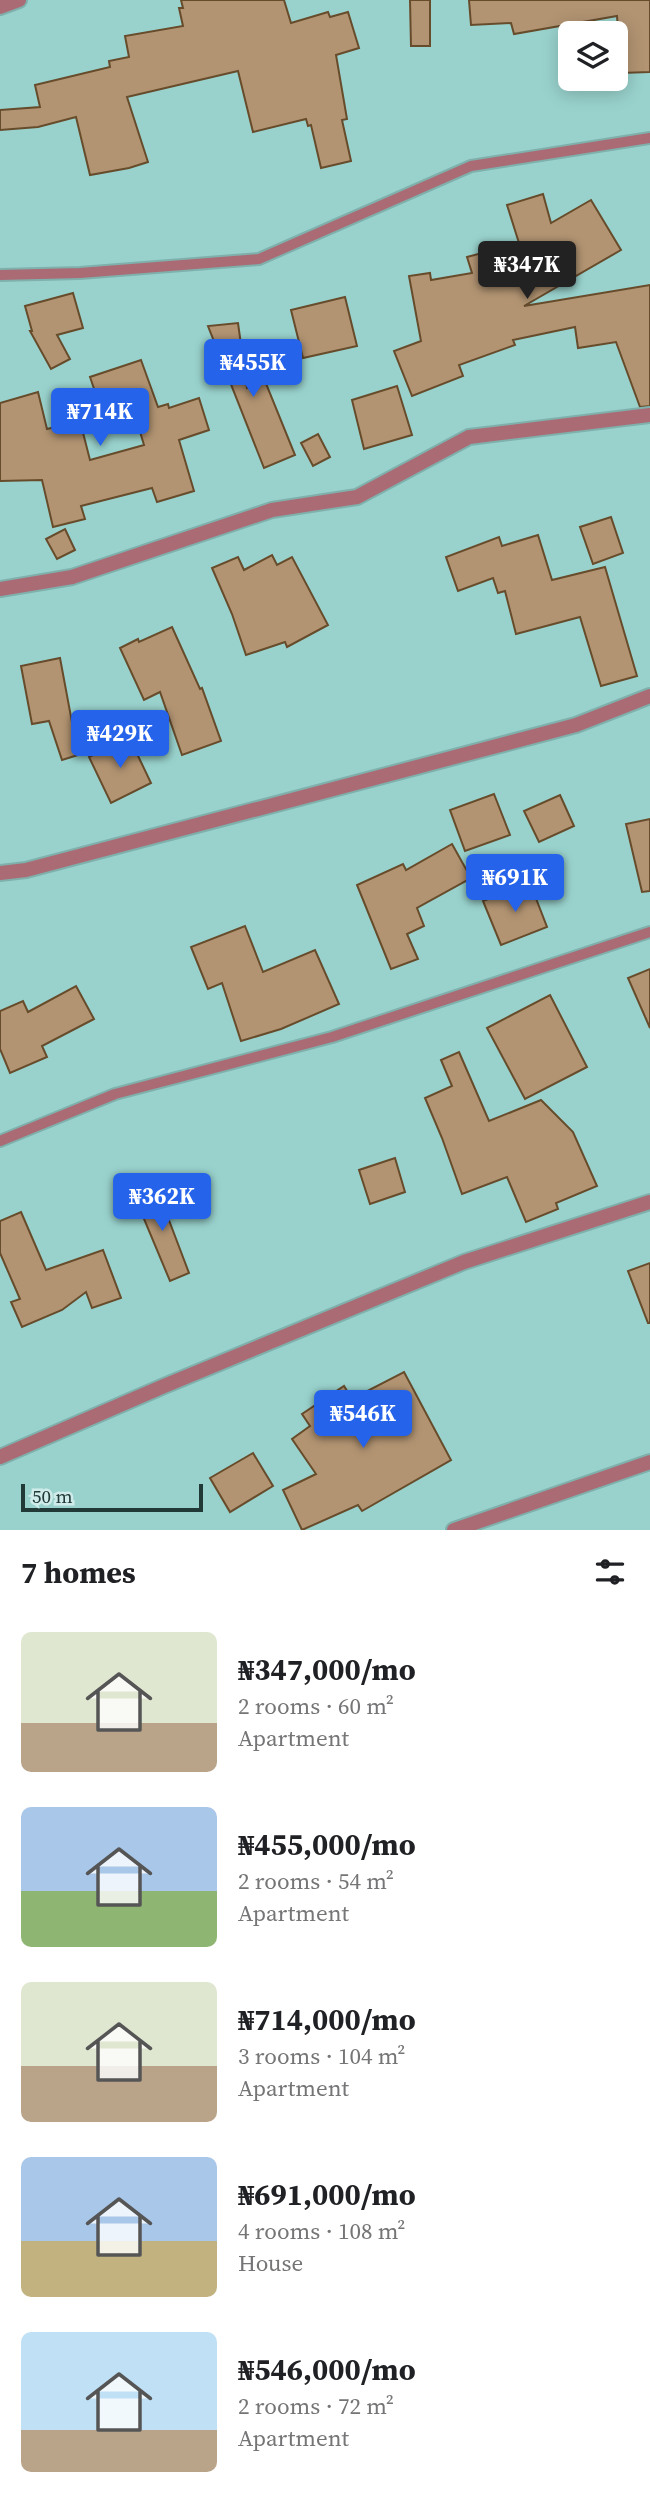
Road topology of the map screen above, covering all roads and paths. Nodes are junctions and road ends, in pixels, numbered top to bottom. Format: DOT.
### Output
graph roads {
  1 [pos="19,0"];
  2 [pos="0,7"];
  3 [pos="650,138"];
  4 [pos="0,275"];
  5 [pos="650,415"];
  6 [pos="0,589"];
  7 [pos="650,696"];
  8 [pos="0,873"];
  9 [pos="650,932"];
  10 [pos="0,1141"];
  11 [pos="650,1202"];
  12 [pos="0,1457"];
  13 [pos="650,1462"];
  14 [pos="454,1530"];
  1 -- 2 [label="street"];
  3 -- 4 [label="lane"];
  5 -- 6 [label="street"];
  7 -- 8 [label="street"];
  9 -- 10 [label="lane"];
  11 -- 12 [label="street"];
  13 -- 14 [label="street"];
}
